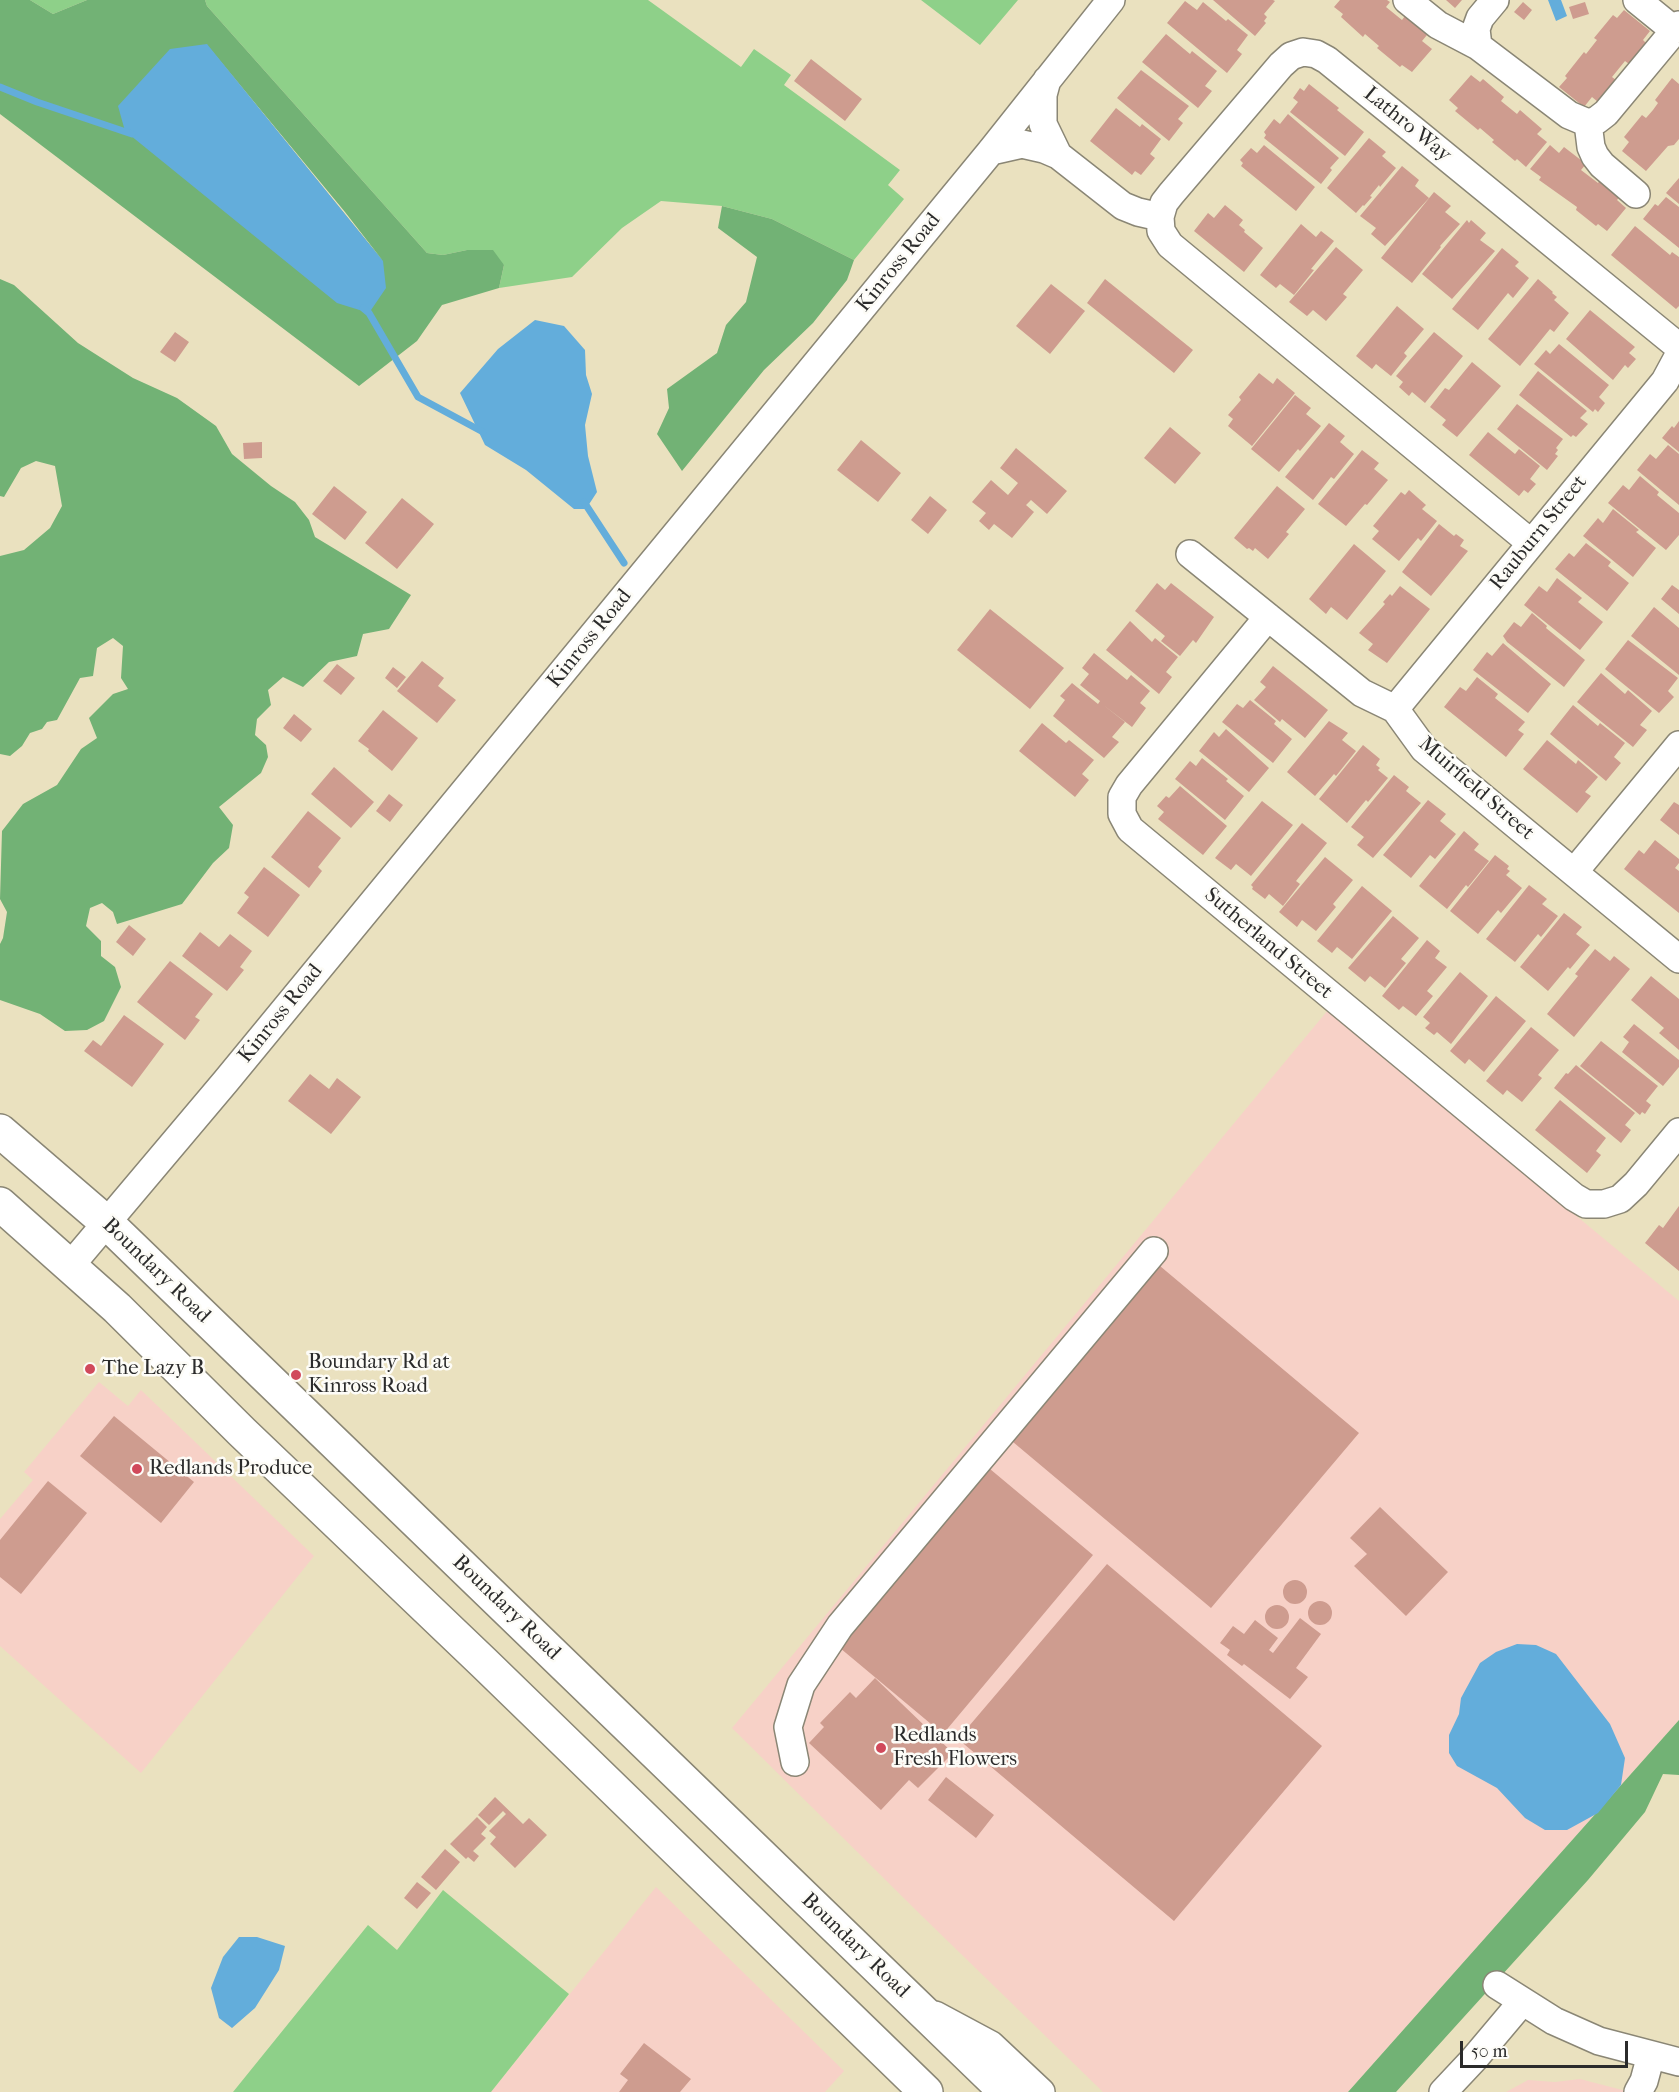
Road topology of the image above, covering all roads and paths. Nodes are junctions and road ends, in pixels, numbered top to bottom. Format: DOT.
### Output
graph roads {
  1 [pos="1407,0"];
  2 [pos="1495,0"];
  3 [pos="1637,0"];
  4 [pos="1112,3"];
  5 [pos="1677,28"];
  6 [pos="1478,45"];
  7 [pos="1047,80"];
  8 [pos="1588,123"];
  9 [pos="991,151"];
  10 [pos="1058,155"];
  11 [pos="1636,194"];
  12 [pos="1160,217"];
  13 [pos="1679,347"];
  14 [pos="1679,355"];
  15 [pos="1531,543"];
  16 [pos="1190,554"];
  17 [pos="1268,617"];
  18 [pos="1395,709"];
  19 [pos="1679,744"];
  20 [pos="1574,872"];
  21 [pos="1679,959"];
  22 [pos="0,1131"];
  23 [pos="1679,1132"];
  24 [pos="0,1204"];
  25 [pos="107,1223"];
  26 [pos="1154,1251"];
  27 [pos="70,1266"];
  28 [pos="795,1761"];
  29 [pos="1497,1985"];
  30 [pos="1522,2002"];
  31 [pos="915,2004"];
  32 [pos="1651,2055"];
  33 [pos="1679,2062"];
  34 [pos="1450,2088"];
  35 [pos="926,2092"];
  36 [pos="1006,2092"];
  37 [pos="1041,2092"];
  38 [pos="1638,2092"];
  1 -- 6 [label="street"];
  2 -- 6 [label="street"];
  3 -- 5 [label="street"];
  4 -- 7 [label="street, Kinross Road"];
  5 -- 8 [label="street"];
  6 -- 8 [label="street"];
  7 -- 9 [label="street, Kinross Road"];
  7 -- 10 [label="street"];
  8 -- 11 [label="street"];
  9 -- 10 [label="street"];
  9 -- 25 [label="street, Kinross Road"];
  10 -- 12 [label="street"];
  12 -- 13 [label="street, Lathro Way"];
  12 -- 15 [label="street"];
  14 -- 15 [label="street, Rauburn Street"];
  15 -- 18 [label="street, Rauburn Street"];
  16 -- 17 [label="street, Muirfield Street"];
  17 -- 18 [label="street, Muirfield Street"];
  17 -- 23 [label="street, Sutherland Street"];
  18 -- 20 [label="street, Muirfield Street"];
  19 -- 20 [label="street"];
  20 -- 21 [label="street, Muirfield Street"];
  22 -- 25 [label="highway, Boundary Road"];
  24 -- 27 [label="highway"];
  25 -- 27 [label="street, Kinross Road"];
  25 -- 31 [label="highway, Boundary Road"];
  26 -- 28 [label="street"];
  27 -- 35 [label="highway"];
  29 -- 30 [label="street"];
  30 -- 32 [label="street"];
  30 -- 34 [label="street"];
  31 -- 36 [label="highway, Boundary Road"];
  31 -- 37 [label="street"];
  32 -- 33 [label="street"];
  32 -- 38 [label="street"];
}
